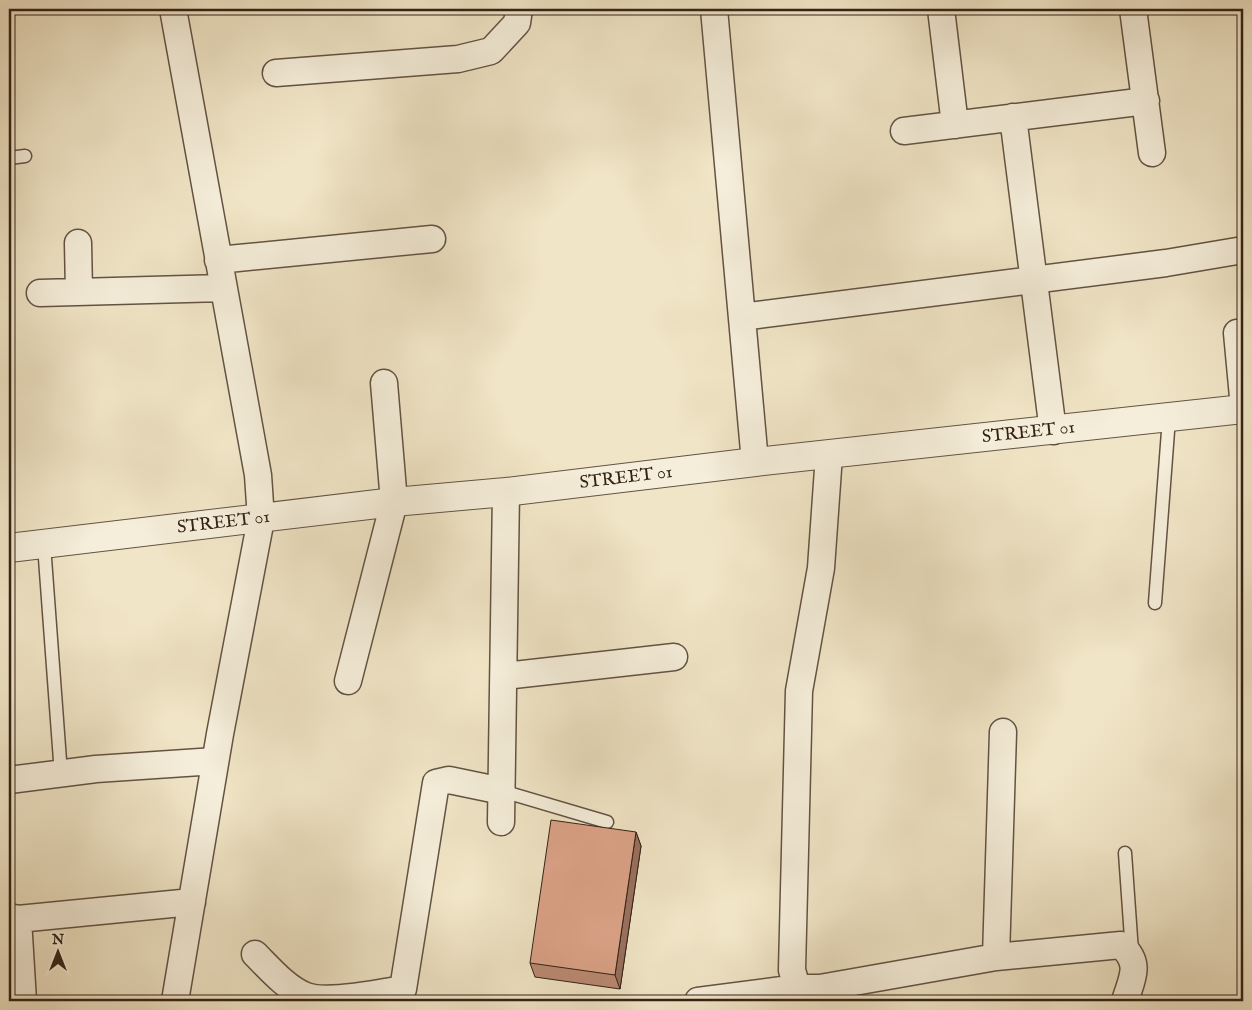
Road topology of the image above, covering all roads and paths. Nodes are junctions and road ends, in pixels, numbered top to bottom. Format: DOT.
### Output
graph roads {
  1 [pos="173,9"];
  2 [pos="519,9"];
  3 [pos="714,9"];
  4 [pos="941,9"];
  5 [pos="1133,9"];
  6 [pos="276,73"];
  7 [pos="1146,101"];
  8 [pos="1013,117"];
  9 [pos="955,125"];
  10 [pos="904,131"];
  11 [pos="1152,153"];
  12 [pos="25,156"];
  13 [pos="9,158"];
  14 [pos="432,238"];
  15 [pos="78,243"];
  16 [pos="1243,250"];
  17 [pos="218,260"];
  18 [pos="1034,278"];
  19 [pos="223,288"];
  20 [pos="80,292"];
  21 [pos="40,293"];
  22 [pos="742,317"];
  23 [pos="1237,333"];
  24 [pos="384,383"];
  25 [pos="1243,397"];
  26 [pos="1243,409"];
  27 [pos="1169,418"];
  28 [pos="1053,431"];
  29 [pos="829,455"];
  30 [pos="755,462"];
  31 [pos="506,492"];
  32 [pos="394,502"];
  33 [pos="260,519"];
  34 [pos="44,545"];
  35 [pos="9,548"];
  36 [pos="1155,603"];
  37 [pos="674,657"];
  38 [pos="504,676"];
  39 [pos="348,681"];
  40 [pos="1003,732"];
  41 [pos="216,761"];
  42 [pos="62,774"];
  43 [pos="9,780"];
  44 [pos="502,791"];
  45 [pos="500,822"];
  46 [pos="607,822"];
  47 [pos="1125,853"];
  48 [pos="192,902"];
  49 [pos="14,918"];
  50 [pos="255,954"];
  51 [pos="1132,955"];
  52 [pos="996,957"];
  53 [pos="797,988"];
  54 [pos="399,995"];
  55 [pos="22,1001"];
  56 [pos="175,1001"];
  57 [pos="698,1001"];
  58 [pos="1125,1001"];
  1 -- 17 [label="street"];
  2 -- 6 [label="street"];
  3 -- 22 [label="street"];
  4 -- 9 [label="street"];
  5 -- 7 [label="street"];
  7 -- 8 [label="street"];
  7 -- 11 [label="street"];
  8 -- 9 [label="street"];
  8 -- 18 [label="street"];
  9 -- 10 [label="street"];
  12 -- 13 [label="lane"];
  14 -- 17 [label="street"];
  15 -- 20 [label="street"];
  16 -- 18 [label="street"];
  17 -- 19 [label="street"];
  18 -- 22 [label="street"];
  18 -- 28 [label="street"];
  19 -- 20 [label="street"];
  19 -- 33 [label="street"];
  20 -- 21 [label="street"];
  22 -- 30 [label="street"];
  23 -- 25 [label="street"];
  24 -- 32 [label="street"];
  26 -- 27 [label="street, STREET 01"];
  27 -- 28 [label="street, STREET 01"];
  27 -- 36 [label="lane"];
  28 -- 29 [label="street, STREET 01"];
  29 -- 30 [label="street, STREET 01"];
  29 -- 53 [label="street"];
  30 -- 31 [label="street, STREET 01"];
  31 -- 32 [label="street, STREET 01"];
  31 -- 38 [label="street"];
  32 -- 33 [label="street, STREET 01"];
  32 -- 39 [label="street"];
  33 -- 34 [label="street, STREET 01"];
  33 -- 41 [label="street"];
  34 -- 35 [label="street, STREET 01"];
  34 -- 42 [label="lane"];
  37 -- 38 [label="street"];
  38 -- 44 [label="street"];
  40 -- 52 [label="street"];
  41 -- 42 [label="street"];
  41 -- 48 [label="street"];
  42 -- 43 [label="street"];
  44 -- 45 [label="street"];
  44 -- 46 [label="lane"];
  44 -- 54 [label="street"];
  47 -- 51 [label="lane"];
  48 -- 49 [label="street"];
  48 -- 56 [label="street"];
  49 -- 55 [label="street"];
  50 -- 54 [label="street"];
  51 -- 52 [label="street"];
  51 -- 58 [label="street"];
  52 -- 53 [label="street"];
  53 -- 57 [label="street"];
}
